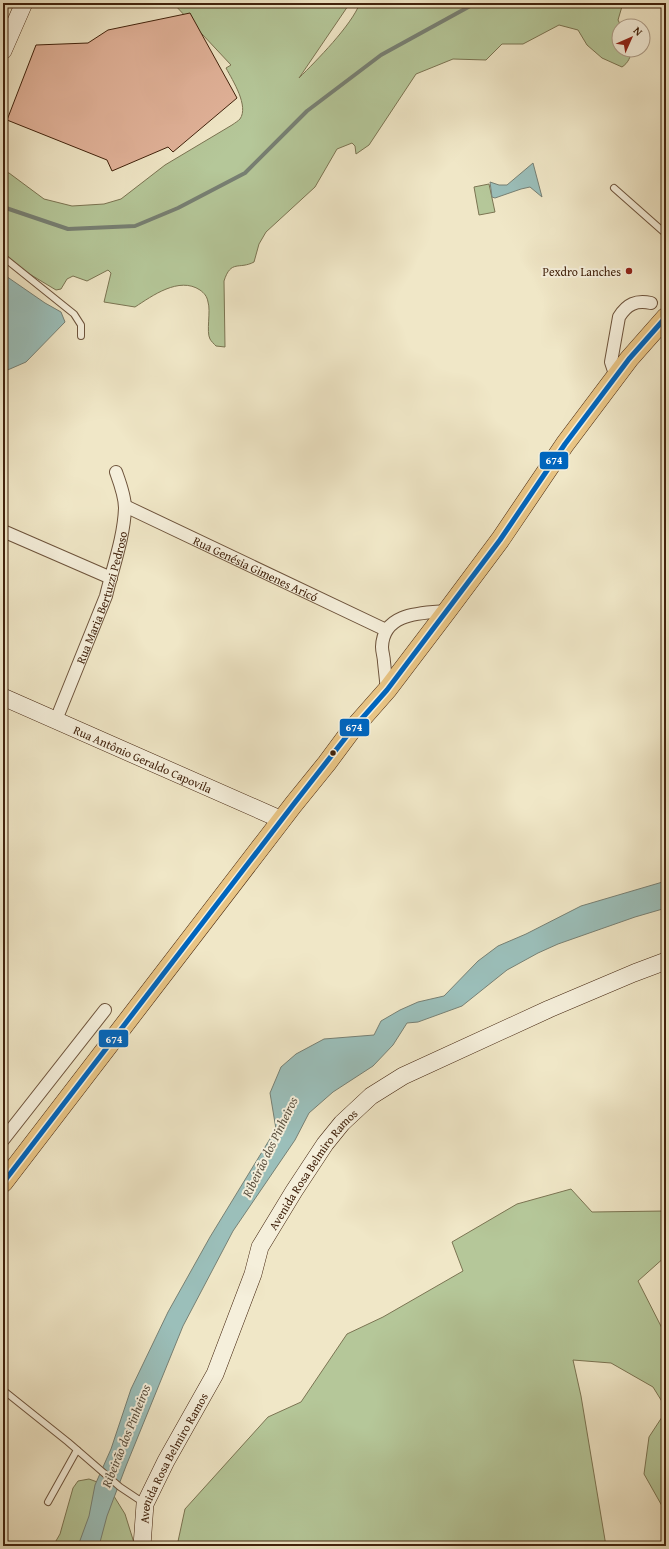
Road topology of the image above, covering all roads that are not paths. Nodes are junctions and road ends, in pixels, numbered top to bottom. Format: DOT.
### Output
graph roads {
  1 [pos="24,3"];
  2 [pos="3,51"];
  3 [pos="614,188"];
  4 [pos="666,234"];
  5 [pos="3,257"];
  6 [pos="651,303"];
  7 [pos="666,317"];
  8 [pos="82,336"];
  9 [pos="616,377"];
  10 [pos="116,472"];
  11 [pos="125,506"];
  12 [pos="3,531"];
  13 [pos="111,578"];
  14 [pos="447,611"];
  15 [pos="386,630"];
  16 [pos="387,690"];
  17 [pos="3,697"];
  18 [pos="56,720"];
  19 [pos="282,820"];
  20 [pos="666,962"];
  21 [pos="105,1010"];
  22 [pos="3,1140"];
  23 [pos="3,1183"];
  24 [pos="3,1390"];
  25 [pos="77,1450"];
  26 [pos="48,1502"];
  27 [pos="146,1504"];
  28 [pos="142,1546"];
  1 -- 2 [label="main road"];
  3 -- 4 [label="lane"];
  5 -- 8 [label="lane"];
  6 -- 9 [label="street"];
  7 -- 9 [label="main road"];
  9 -- 14 [label="main road"];
  10 -- 11 [label="street, Rua Maria Bertuzzi Pedroso"];
  11 -- 13 [label="street, Rua Maria Bertuzzi Pedroso"];
  11 -- 15 [label="street, Rua Genésia Gimenes Aricó"];
  12 -- 13 [label="street"];
  13 -- 18 [label="street, Rua Maria Bertuzzi Pedroso"];
  14 -- 15 [label="street"];
  14 -- 16 [label="main road"];
  15 -- 16 [label="street"];
  16 -- 19 [label="main road"];
  17 -- 18 [label="main road, Rua Antônio Geraldo Capovila"];
  18 -- 19 [label="main road, Rua Antônio Geraldo Capovila"];
  19 -- 23 [label="main road"];
  20 -- 27 [label="main road, Avenida Rosa Belmiro Ramos"];
  21 -- 22 [label="street"];
  24 -- 25 [label="lane"];
  25 -- 26 [label="lane"];
  25 -- 27 [label="lane"];
  27 -- 28 [label="main road, Avenida Rosa Belmiro Ramos"];
}
